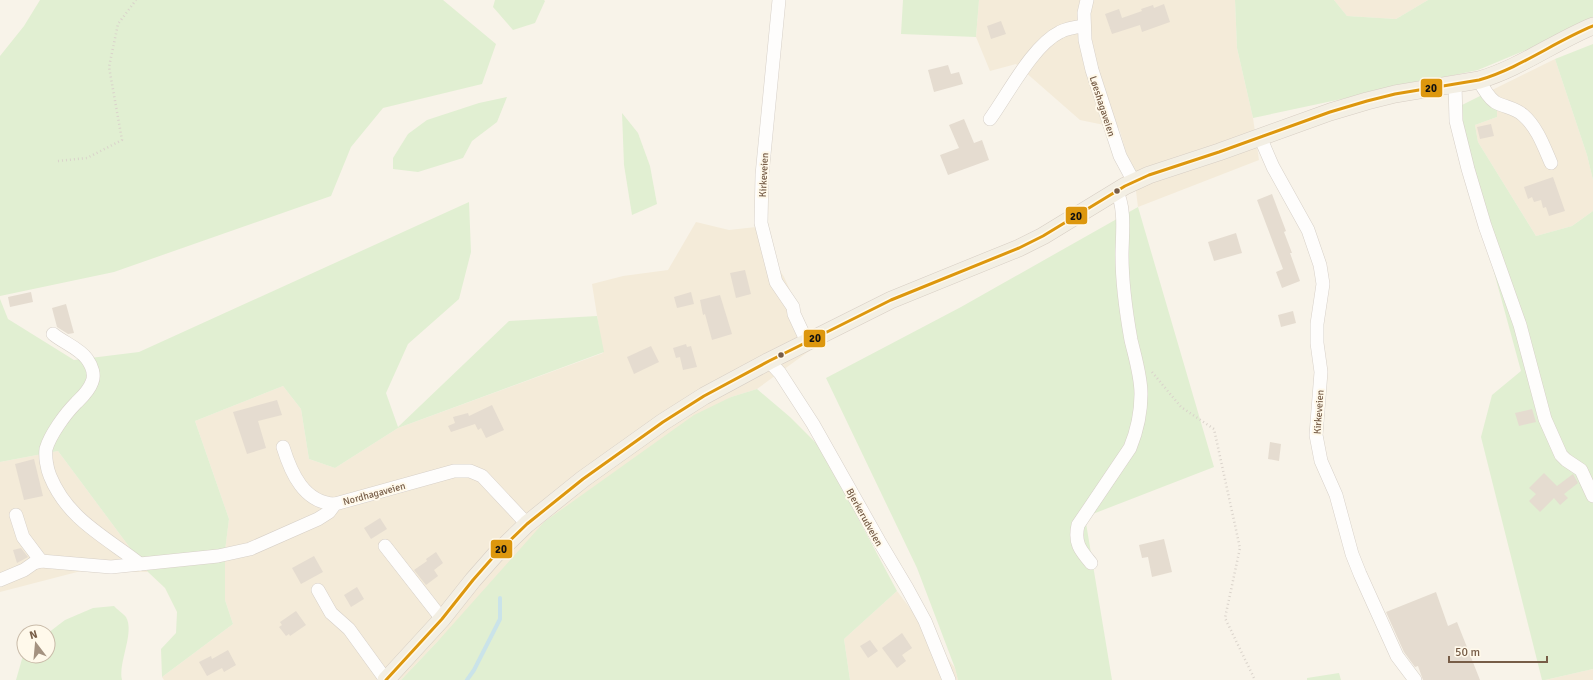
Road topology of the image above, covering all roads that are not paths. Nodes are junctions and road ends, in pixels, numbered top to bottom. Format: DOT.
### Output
graph roads {
  1 [pos="779,0"];
  2 [pos="1087,0"];
  3 [pos="1084,26"];
  4 [pos="1593,26"];
  5 [pos="1479,80"];
  6 [pos="1456,84"];
  7 [pos="990,119"];
  8 [pos="1260,137"];
  9 [pos="1551,164"];
  10 [pos="1134,182"];
  11 [pos="1116,192"];
  12 [pos="53,334"];
  13 [pos="807,342"];
  14 [pos="769,361"];
  15 [pos="283,447"];
  16 [pos="1593,496"];
  17 [pos="335,504"];
  18 [pos="16,515"];
  19 [pos="527,524"];
  20 [pos="385,546"];
  21 [pos="41,560"];
  22 [pos="1091,563"];
  23 [pos="140,564"];
  24 [pos="0,580"];
  25 [pos="318,590"];
  26 [pos="442,619"];
  27 [pos="386,680"];
  28 [pos="948,680"];
  29 [pos="1415,680"];
  1 -- 13 [label="street, Kirkeveien"];
  2 -- 3 [label="street, Løeshagaveien"];
  3 -- 7 [label="street"];
  3 -- 10 [label="street, Løeshagaveien"];
  4 -- 5 [label="main road"];
  5 -- 6 [label="main road"];
  5 -- 9 [label="street"];
  6 -- 8 [label="main road"];
  6 -- 16 [label="street"];
  8 -- 10 [label="main road"];
  8 -- 29 [label="street, Kirkeveien"];
  10 -- 11 [label="main road"];
  11 -- 13 [label="main road"];
  11 -- 22 [label="street"];
  12 -- 23 [label="street"];
  13 -- 14 [label="main road"];
  14 -- 19 [label="main road"];
  14 -- 28 [label="street, Bjerkerudveien"];
  15 -- 17 [label="street"];
  17 -- 19 [label="street, Nordhagaveien"];
  17 -- 23 [label="street, Nordhagaveien"];
  18 -- 21 [label="street"];
  19 -- 26 [label="main road"];
  20 -- 26 [label="street"];
  21 -- 23 [label="street, Nordhagaveien"];
  21 -- 24 [label="street"];
  25 -- 27 [label="street"];
  26 -- 27 [label="main road"];
}
